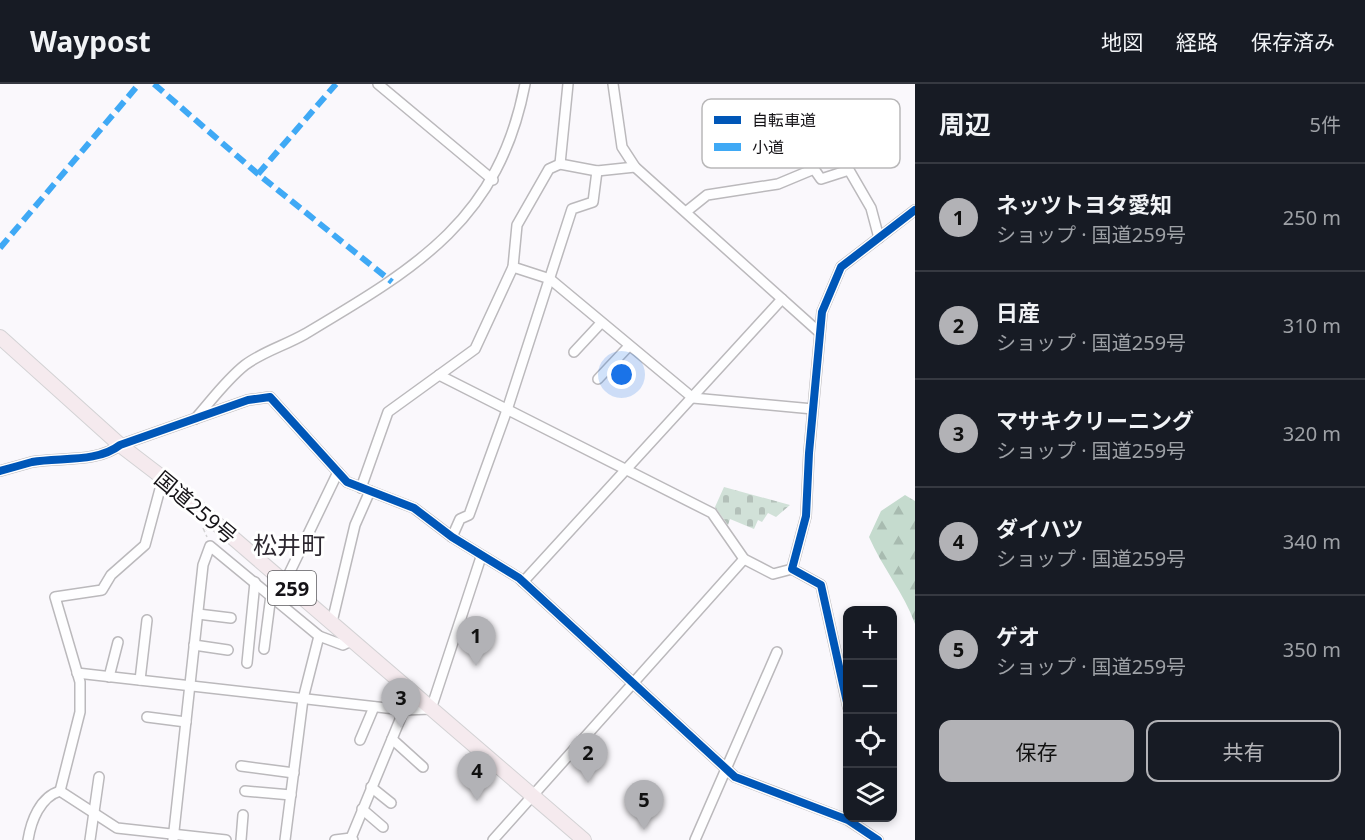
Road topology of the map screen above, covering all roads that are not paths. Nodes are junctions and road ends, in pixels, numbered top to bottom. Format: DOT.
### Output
graph roads {
  1 [pos="378,84"];
  2 [pos="525,84"];
  3 [pos="568,84"];
  4 [pos="613,84"];
  5 [pos="560,164"];
  6 [pos="635,167"];
  7 [pos="597,171"];
  8 [pos="493,180"];
  9 [pos="915,210"];
  10 [pos="687,211"];
  11 [pos="879,238"];
  12 [pos="513,267"];
  13 [pos="550,279"];
  14 [pos="782,299"];
  15 [pos="601,323"];
  16 [pos="820,333"];
  17 [pos="0,337"];
  18 [pos="629,346"];
  19 [pos="574,352"];
  20 [pos="439,375"];
  21 [pos="598,379"];
  22 [pos="693,398"];
  23 [pos="813,409"];
  24 [pos="507,410"];
  25 [pos="193,420"];
  26 [pos="120,445"];
  27 [pos="0,471"];
  28 [pos="624,471"];
  29 [pos="338,472"];
  30 [pos="167,481"];
  31 [pos="366,490"];
  32 [pos="452,537"];
  33 [pos="481,557"];
  34 [pos="744,559"];
  35 [pos="792,569"];
  36 [pos="255,582"];
  37 [pos="285,582"];
  38 [pos="523,582"];
  39 [pos="271,595"];
  40 [pos="198,614"];
  41 [pos="231,618"];
  42 [pos="147,620"];
  43 [pos="332,622"];
  44 [pos="320,636"];
  45 [pos="353,640"];
  46 [pos="118,642"];
  47 [pos="194,645"];
  48 [pos="264,649"];
  49 [pos="228,650"];
  50 [pos="777,652"];
  51 [pos="247,663"];
  52 [pos="77,673"];
  53 [pos="109,677"];
  54 [pos="140,680"];
  55 [pos="632,682"];
  56 [pos="843,684"];
  57 [pos="190,686"];
  58 [pos="303,699"];
  59 [pos="374,707"];
  60 [pos="431,708"];
  61 [pos="404,710"];
  62 [pos="147,717"];
  63 [pos="186,722"];
  64 [pos="392,739"];
  65 [pos="360,740"];
  66 [pos="241,766"];
  67 [pos="423,767"];
  68 [pos="726,768"];
  69 [pos="294,773"];
  70 [pos="99,777"];
  71 [pos="371,787"];
  72 [pos="60,791"];
  73 [pos="245,791"];
  74 [pos="291,795"];
  75 [pos="533,795"];
  76 [pos="391,803"];
  77 [pos="362,809"];
  78 [pos="94,813"];
  79 [pos="243,815"];
  80 [pos="843,817"];
  81 [pos="852,822"];
  82 [pos="383,827"];
  83 [pos="173,837"];
  84 [pos="204,839"];
  85 [pos="352,839"];
  86 [pos="28,840"];
  87 [pos="90,840"];
  88 [pos="226,840"];
  89 [pos="241,840"];
  90 [pos="285,840"];
  91 [pos="334,840"];
  92 [pos="493,840"];
  93 [pos="584,840"];
  94 [pos="695,840"];
  95 [pos="878,840"];
  1 -- 8 [label="street"];
  2 -- 8 [label="street"];
  3 -- 5 [label="street"];
  4 -- 6 [label="street"];
  5 -- 7 [label="street"];
  5 -- 12 [label="street"];
  6 -- 7 [label="street"];
  6 -- 10 [label="street"];
  7 -- 13 [label="street"];
  8 -- 25 [label="street"];
  9 -- 11 [label="street"];
  10 -- 11 [label="street"];
  10 -- 14 [label="street"];
  11 -- 16 [label="street"];
  12 -- 13 [label="street"];
  12 -- 20 [label="street"];
  13 -- 15 [label="street"];
  13 -- 24 [label="street"];
  14 -- 16 [label="street"];
  14 -- 22 [label="street"];
  15 -- 18 [label="street"];
  15 -- 19 [label="street"];
  16 -- 23 [label="street"];
  17 -- 26 [label="highway, 国道259号 / 259"];
  18 -- 21 [label="street"];
  18 -- 22 [label="street"];
  20 -- 24 [label="street"];
  20 -- 31 [label="street"];
  22 -- 23 [label="street"];
  22 -- 28 [label="street"];
  23 -- 35 [label="street"];
  24 -- 28 [label="street"];
  24 -- 32 [label="street"];
  25 -- 26 [label="street"];
  25 -- 29 [label="street"];
  26 -- 27 [label="street"];
  26 -- 30 [label="highway, 国道259号 / 259"];
  28 -- 34 [label="street"];
  28 -- 38 [label="street"];
  29 -- 31 [label="street"];
  29 -- 37 [label="street"];
  30 -- 37 [label="highway, 国道259号 / 259"];
  30 -- 52 [label="street"];
  31 -- 32 [label="street"];
  31 -- 43 [label="street"];
  32 -- 33 [label="street"];
  33 -- 38 [label="street"];
  33 -- 60 [label="street"];
  34 -- 35 [label="street"];
  34 -- 55 [label="street"];
  35 -- 56 [label="street"];
  36 -- 39 [label="street"];
  36 -- 40 [label="street"];
  36 -- 51 [label="street"];
  37 -- 43 [label="highway, 国道259号 / 259"];
  38 -- 55 [label="street"];
  39 -- 44 [label="street"];
  39 -- 48 [label="street"];
  40 -- 41 [label="street"];
  40 -- 47 [label="street"];
  42 -- 54 [label="street"];
  43 -- 45 [label="highway, 国道259号 / 259"];
  44 -- 45 [label="street"];
  44 -- 58 [label="street"];
  45 -- 60 [label="highway, 国道259号 / 259"];
  46 -- 53 [label="street"];
  47 -- 49 [label="street"];
  47 -- 57 [label="street"];
  50 -- 68 [label="street"];
  52 -- 53 [label="street"];
  52 -- 72 [label="street"];
  53 -- 54 [label="street"];
  54 -- 57 [label="street"];
  55 -- 68 [label="street"];
  55 -- 75 [label="street"];
  57 -- 58 [label="street"];
  57 -- 63 [label="street"];
  58 -- 59 [label="street"];
  58 -- 69 [label="street"];
  59 -- 61 [label="street"];
  59 -- 65 [label="street"];
  60 -- 61 [label="street"];
  60 -- 75 [label="highway, 国道259号 / 259"];
  61 -- 64 [label="street"];
  62 -- 63 [label="street"];
  63 -- 83 [label="street"];
  64 -- 67 [label="street"];
  64 -- 71 [label="street"];
  66 -- 69 [label="street"];
  68 -- 80 [label="street"];
  68 -- 94 [label="street"];
  69 -- 74 [label="street"];
  70 -- 78 [label="street"];
  71 -- 76 [label="street"];
  71 -- 77 [label="street"];
  72 -- 78 [label="street"];
  72 -- 86 [label="street"];
  73 -- 74 [label="street"];
  74 -- 90 [label="street"];
  75 -- 92 [label="street"];
  75 -- 93 [label="highway, 国道259号 / 259"];
  77 -- 82 [label="street"];
  77 -- 85 [label="street"];
  78 -- 83 [label="street"];
  78 -- 87 [label="street"];
  79 -- 89 [label="street"];
  81 -- 95 [label="street"];
  83 -- 84 [label="street"];
  84 -- 88 [label="street"];
  85 -- 91 [label="street"];
}
